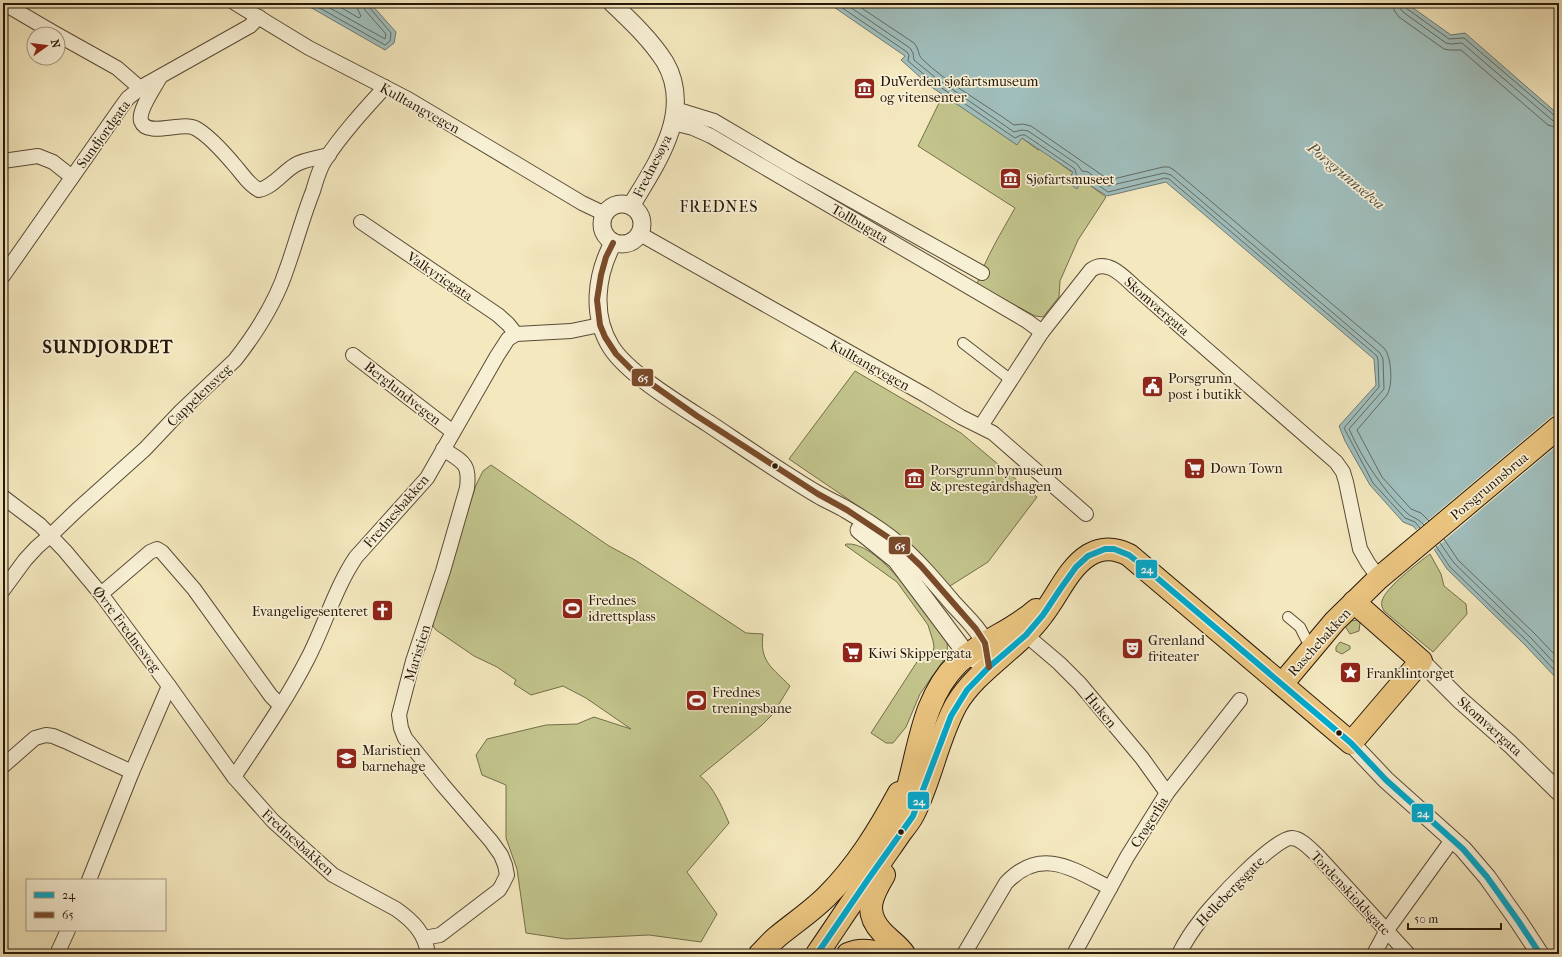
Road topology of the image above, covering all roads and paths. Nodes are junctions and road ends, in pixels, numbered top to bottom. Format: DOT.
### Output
graph roads {
  1 [pos="4,3"];
  2 [pos="234,3"];
  3 [pos="612,3"];
  4 [pos="259,17"];
  5 [pos="43,26"];
  6 [pos="66,39"];
  7 [pos="160,77"];
  8 [pos="385,87"];
  9 [pos="140,88"];
  10 [pos="674,116"];
  11 [pos="329,155"];
  12 [pos="3,161"];
  13 [pos="72,177"];
  14 [pos="631,206"];
  15 [pos="605,214"];
  16 [pos="361,222"];
  17 [pos="640,234"];
  18 [pos="613,243"];
  19 [pos="982,273"];
  20 [pos="3,276"];
  21 [pos="600,325"];
  22 [pos="1042,332"];
  23 [pos="516,334"];
  24 [pos="962,343"];
  25 [pos="353,355"];
  26 [pos="1011,380"];
  27 [pos="980,426"];
  28 [pos="1559,427"];
  29 [pos="453,432"];
  30 [pos="443,449"];
  31 [pos="3,497"];
  32 [pos="1086,514"];
  33 [pos="51,535"];
  34 [pos="1379,578"];
  35 [pos="1061,588"];
  36 [pos="3,590"];
  37 [pos="101,594"];
  38 [pos="1354,602"];
  39 [pos="1288,617"];
  40 [pos="1026,635"];
  41 [pos="1306,639"];
  42 [pos="976,649"];
  43 [pos="1421,661"];
  44 [pos="989,667"];
  45 [pos="1282,684"];
  46 [pos="169,686"];
  47 [pos="1240,700"];
  48 [pos="280,705"];
  49 [pos="1351,743"];
  50 [pos="3,766"];
  51 [pos="132,772"];
  52 [pos="911,772"];
  53 [pos="234,777"];
  54 [pos="1559,792"];
  55 [pos="1166,793"];
  56 [pos="913,816"];
  57 [pos="1291,838"];
  58 [pos="1452,840"];
  59 [pos="869,878"];
  60 [pos="89,879"];
  61 [pos="1110,888"];
  62 [pos="1387,930"];
  63 [pos="68,931"];
  64 [pos="777,937"];
  65 [pos="424,938"];
  66 [pos="57,954"];
  67 [pos="428,954"];
  68 [pos="747,954"];
  69 [pos="760,954"];
  70 [pos="817,954"];
  71 [pos="848,954"];
  72 [pos="882,954"];
  73 [pos="904,954"];
  74 [pos="964,954"];
  75 [pos="1074,954"];
  76 [pos="1179,954"];
  77 [pos="1374,954"];
  78 [pos="1408,954"];
  79 [pos="1540,954"];
  1 -- 5 [label="street"];
  2 -- 4 [label="street, Kulltangvegen"];
  3 -- 10 [label="street, Frednesøya"];
  4 -- 7 [label="street, Sundjordgata"];
  4 -- 8 [label="street, Kulltangvegen"];
  6 -- 9 [label="street"];
  7 -- 9 [label="street, Sundjordgata"];
  7 -- 11 [label="street"];
  8 -- 11 [label="street, Cappelensveg"];
  8 -- 15 [label="street, Kulltangvegen"];
  9 -- 13 [label="street, Sundjordgata"];
  10 -- 14 [label="street, Frednesøya"];
  10 -- 19 [label="street"];
  10 -- 22 [label="street, Tollbugata"];
  11 -- 33 [label="street, Cappelensveg"];
  12 -- 13 [label="street"];
  13 -- 20 [label="street, Sundjordgata"];
  14 -- 15 [label="street"];
  14 -- 17 [label="street"];
  15 -- 18 [label="street"];
  16 -- 23 [label="street, Valkyriegata"];
  17 -- 18 [label="street"];
  17 -- 27 [label="street, Kulltangvegen"];
  18 -- 21 [label="street"];
  21 -- 23 [label="street"];
  21 -- 42 [label="street"];
  22 -- 26 [label="street, Skomværgata"];
  22 -- 34 [label="street, Skomværgata"];
  23 -- 29 [label="street, Frednesbakken"];
  24 -- 26 [label="street"];
  25 -- 29 [label="street, Berglundvegen"];
  26 -- 27 [label="street, Skomværgata"];
  27 -- 32 [label="street, Kulltangvegen"];
  28 -- 34 [label="main road, Porsgrunnsbrua"];
  29 -- 30 [label="street, Frednesbakken"];
  30 -- 48 [label="street, Frednesbakken"];
  30 -- 65 [label="street, Maristien"];
  31 -- 33 [label="street, Øvre Frednesveg"];
  33 -- 36 [label="street, Cappelensveg"];
  33 -- 37 [label="street, Øvre Frednesveg"];
  34 -- 38 [label="main road, Raschebakken"];
  35 -- 40 [label="main road, Raschebakken"];
  35 -- 42 [label="main road, Raschebakken"];
  35 -- 45 [label="main road, Raschebakken"];
  37 -- 46 [label="street, Øvre Frednesveg"];
  37 -- 48 [label="street"];
  38 -- 43 [label="main road, Skomværgata"];
  38 -- 45 [label="main road, Raschebakken"];
  39 -- 41 [label="street"];
  40 -- 44 [label="main road, Raschebakken"];
  40 -- 55 [label="street, Huken"];
  42 -- 44 [label="street"];
  42 -- 52 [label="main road, Raschebakken"];
  43 -- 49 [label="main road"];
  43 -- 54 [label="street, Skomværgata"];
  44 -- 56 [label="main road, Raschebakken"];
  45 -- 49 [label="main road"];
  46 -- 51 [label="street"];
  46 -- 53 [label="street, Øvre Frednesveg"];
  47 -- 55 [label="street, Crøgerlia"];
  48 -- 53 [label="street, Frednesbakken"];
  49 -- 58 [label="street"];
  50 -- 51 [label="street"];
  51 -- 60 [label="street"];
  52 -- 59 [label="main road, Raschebakken"];
  52 -- 64 [label="main road"];
  53 -- 65 [label="street, Frednesbakken"];
  55 -- 61 [label="street, Crøgerlia"];
  56 -- 59 [label="main road, Raschebakken"];
  56 -- 73 [label="main road"];
  57 -- 62 [label="street, Tordenskioldsgate"];
  57 -- 76 [label="street, Hellebergsgate"];
  58 -- 62 [label="street"];
  58 -- 79 [label="street"];
  59 -- 70 [label="main road, Raschebakken"];
  61 -- 74 [label="street"];
  61 -- 75 [label="street, Crøgerlia"];
  62 -- 77 [label="street"];
  62 -- 78 [label="street, Tordenskioldsgate"];
  63 -- 66 [label="street"];
  64 -- 68 [label="main road"];
  64 -- 69 [label="main road"];
  65 -- 67 [label="street, Frednesbakken"];
  71 -- 72 [label="main road"];
}
